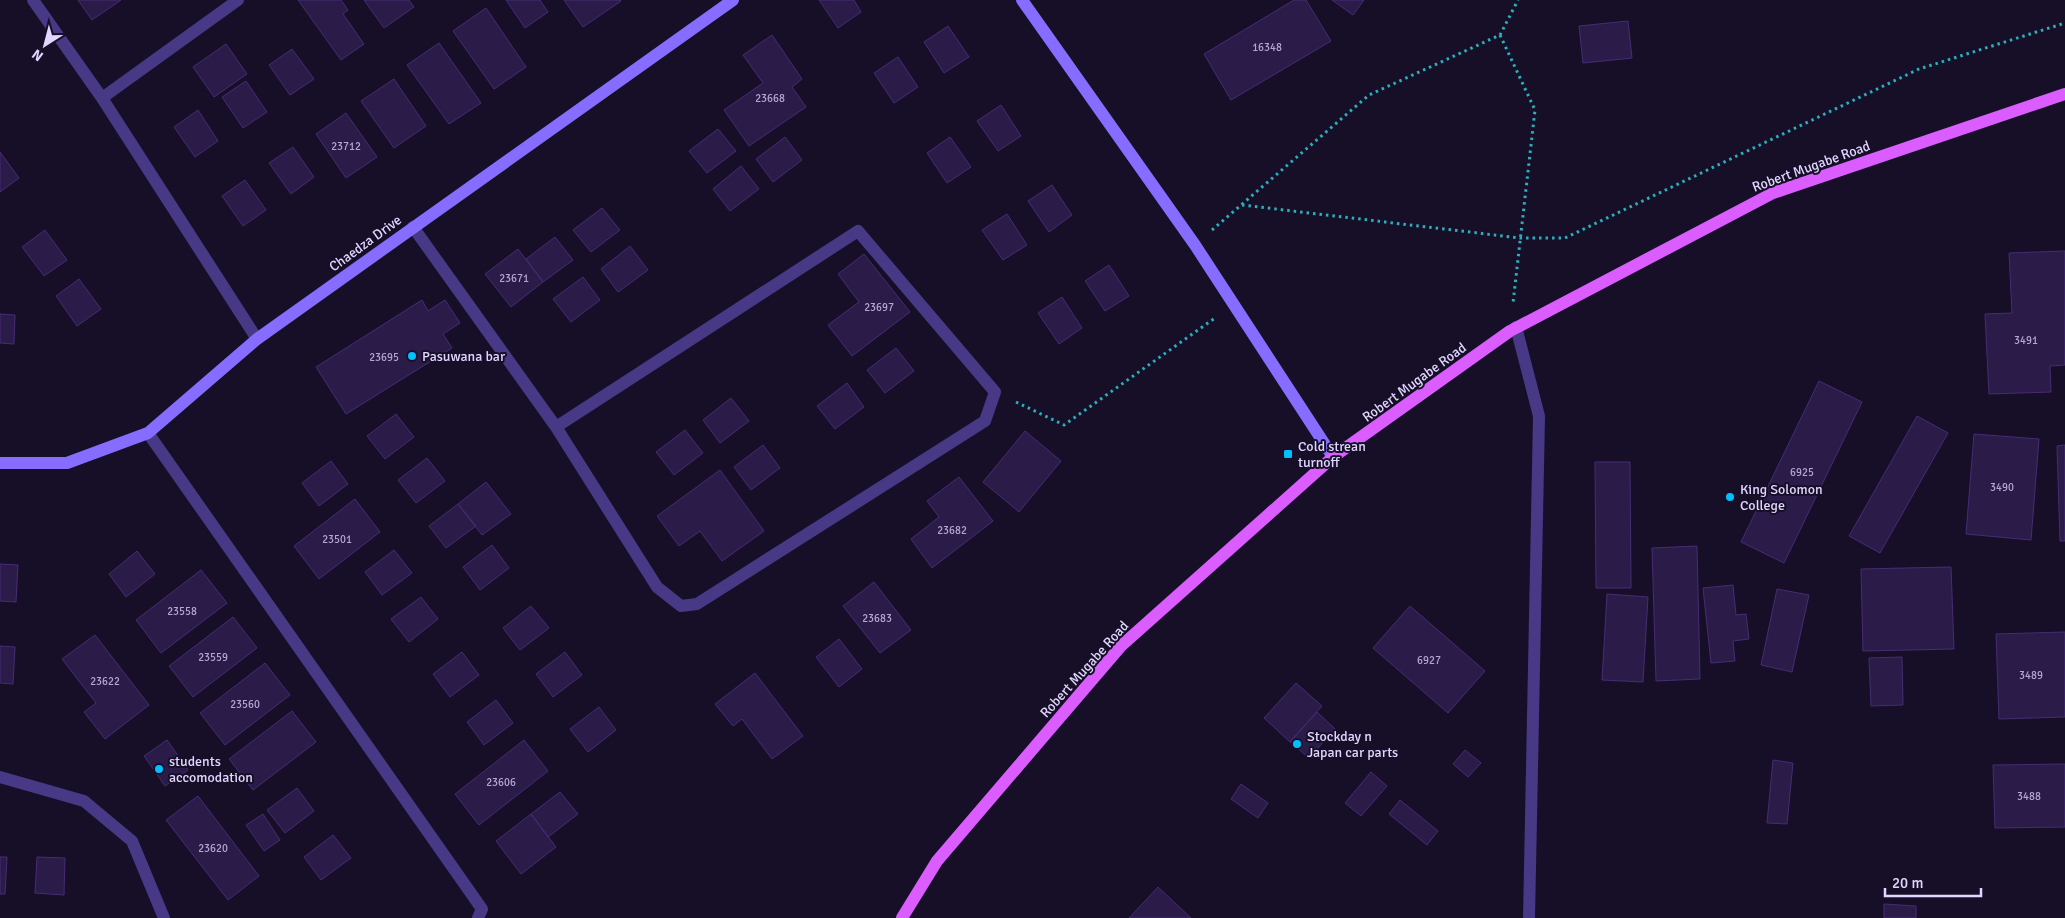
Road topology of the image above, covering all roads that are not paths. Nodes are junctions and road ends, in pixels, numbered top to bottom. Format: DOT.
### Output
graph roads {
  1 [pos="33,0"];
  2 [pos="238,0"];
  3 [pos="733,0"];
  4 [pos="1022,0"];
  5 [pos="2065,94"];
  6 [pos="102,98"];
  7 [pos="412,227"];
  8 [pos="1513,329"];
  9 [pos="257,339"];
  10 [pos="556,427"];
  11 [pos="148,433"];
  12 [pos="1333,457"];
  13 [pos="0,463"];
  14 [pos="0,777"];
  15 [pos="164,918"];
  16 [pos="478,918"];
  17 [pos="902,918"];
  18 [pos="1529,918"];
  1 -- 6 [label="street"];
  2 -- 6 [label="street"];
  3 -- 7 [label="street, Chaedza Drive"];
  4 -- 12 [label="street"];
  5 -- 8 [label="main road, Robert Mugabe Road"];
  6 -- 9 [label="street"];
  7 -- 9 [label="street, Chaedza Drive"];
  7 -- 10 [label="street"];
  8 -- 12 [label="main road, Robert Mugabe Road"];
  8 -- 18 [label="street"];
  9 -- 11 [label="street, Chaedza Drive"];
  10 -- 10 [label="street"];
  11 -- 13 [label="street, Chaedza Drive"];
  11 -- 16 [label="street"];
  12 -- 17 [label="main road, Robert Mugabe Road"];
  14 -- 15 [label="street"];
}
